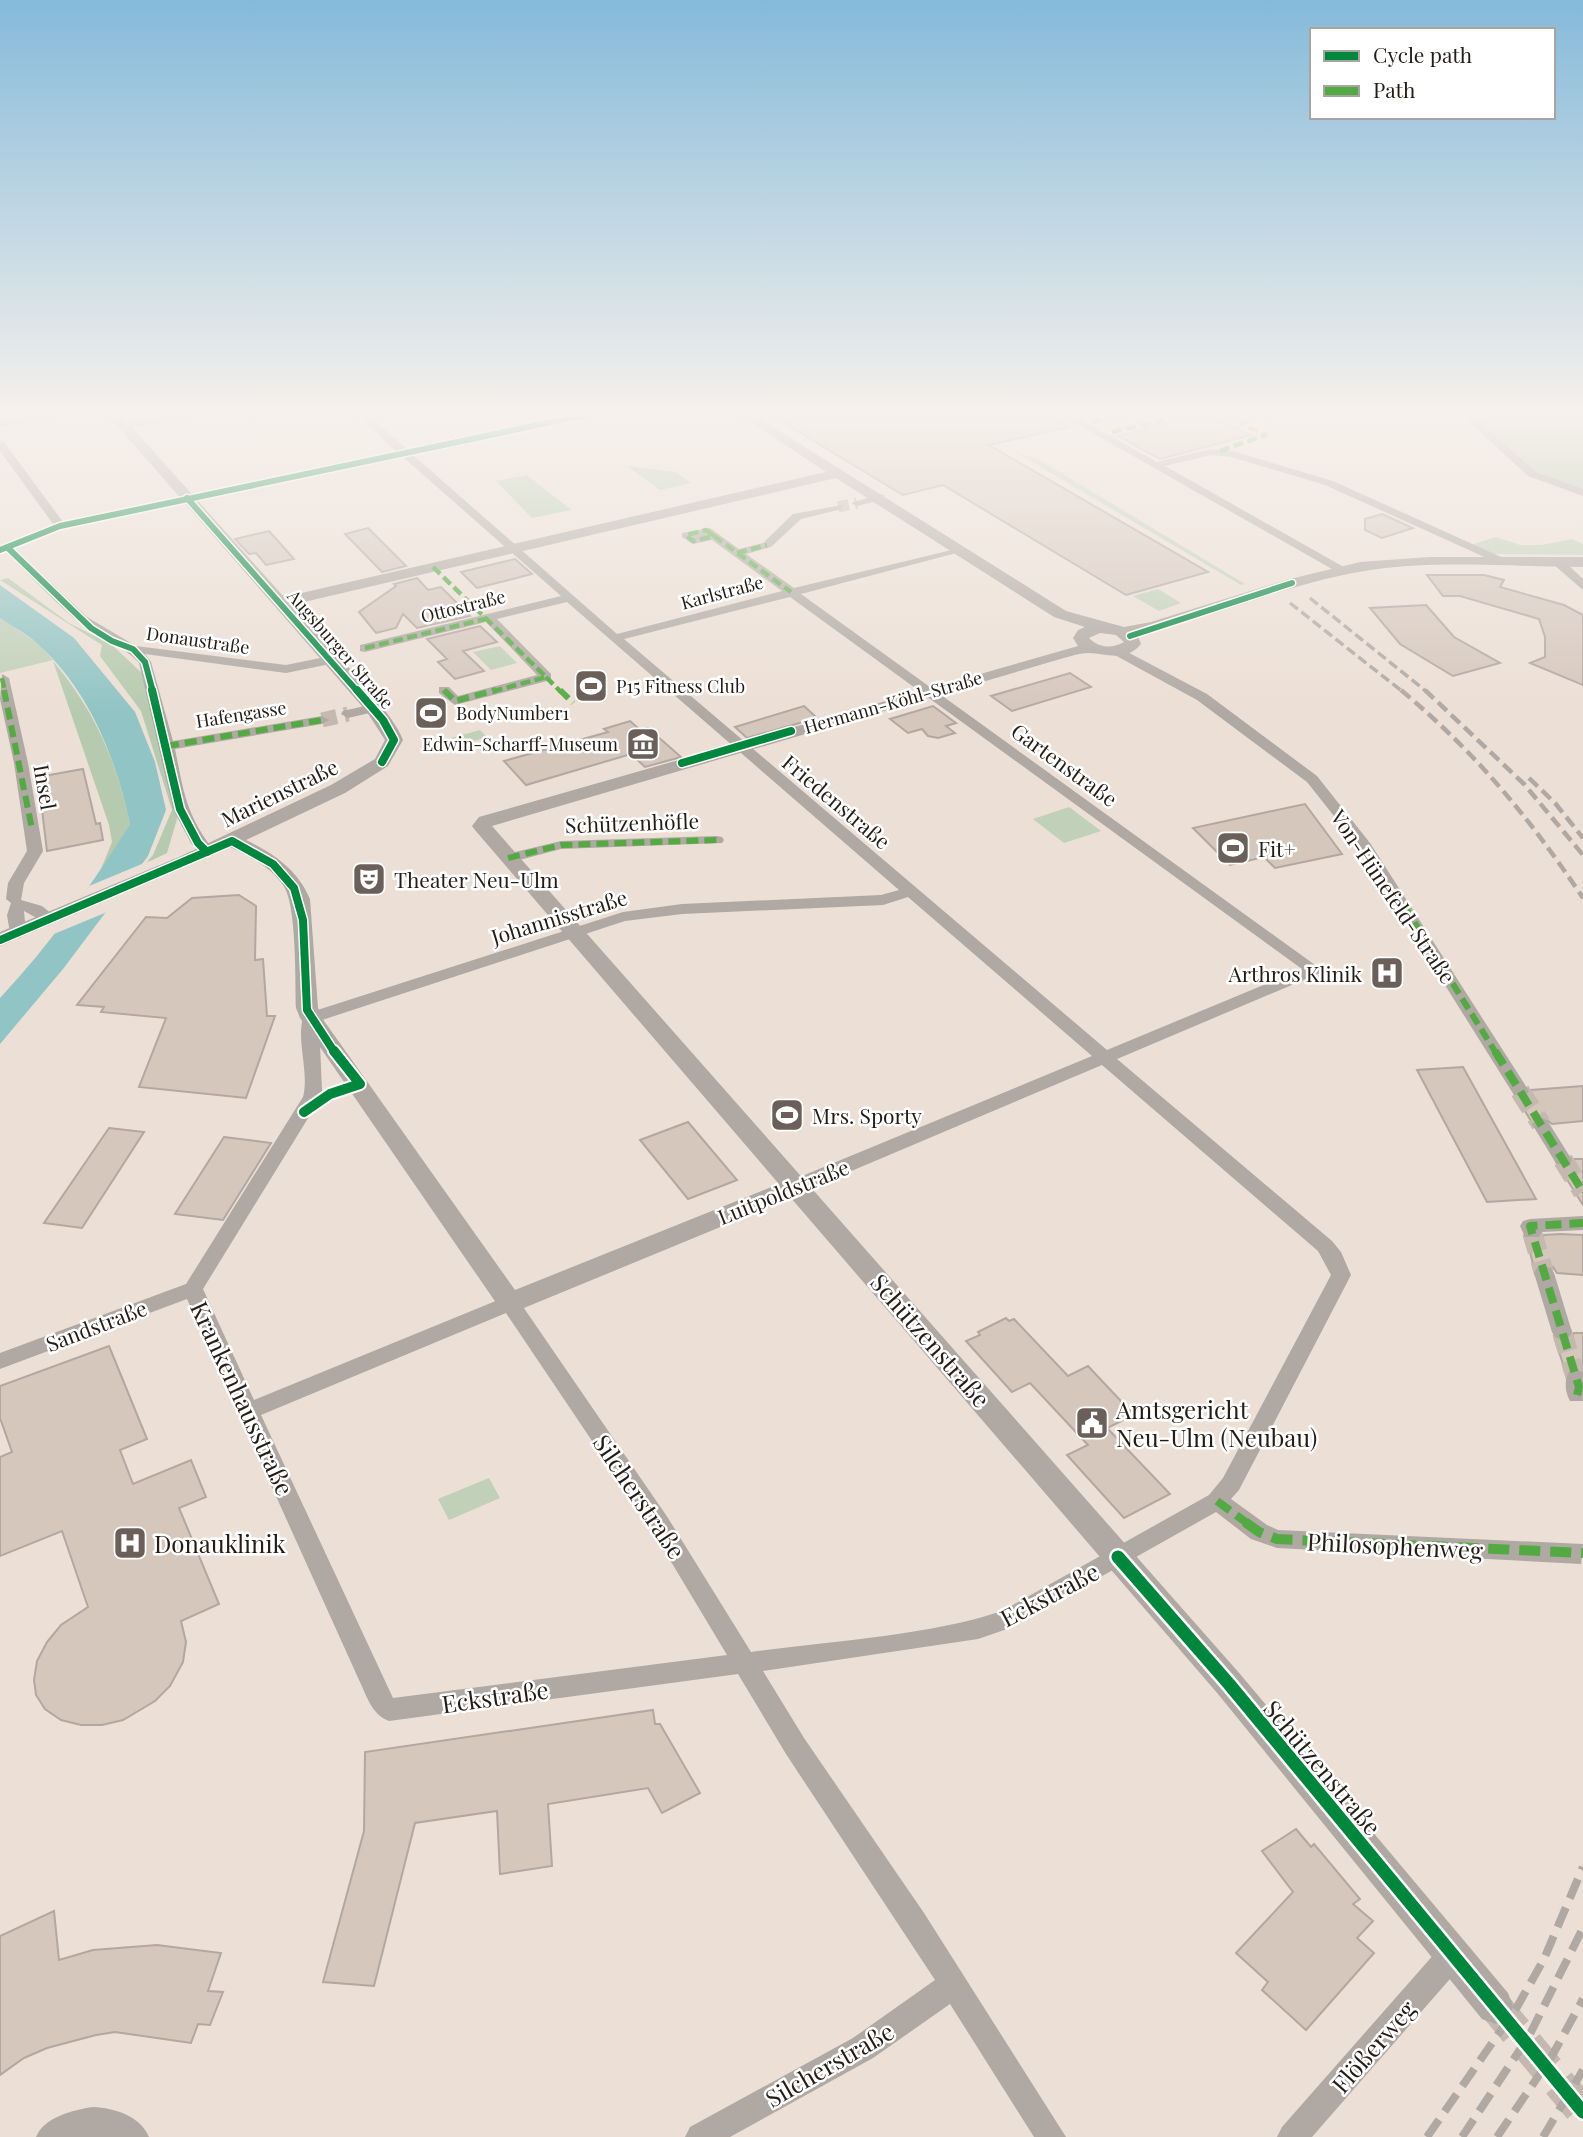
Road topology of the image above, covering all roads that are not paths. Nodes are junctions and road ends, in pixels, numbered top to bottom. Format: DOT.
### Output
graph roads {
  1 [pos="52,515"];
  2 [pos="111,515"];
  3 [pos="202,515"];
  4 [pos="474,515"];
  5 [pos="657,515"];
  6 [pos="803,515"];
  7 [pos="907,515"];
  8 [pos="1245,515"];
  9 [pos="1399,515"];
  10 [pos="714,536"];
  11 [pos="511,548"];
  12 [pos="960,549"];
  13 [pos="12,552"];
  14 [pos="737,553"];
  15 [pos="1504,561"];
  16 [pos="1558,562"];
  17 [pos="1583,562"];
  18 [pos="1343,570"];
  19 [pos="1583,586"];
  20 [pos="791,592"];
  21 [pos="569,598"];
  22 [pos="280,603"];
  23 [pos="1060,614"];
  24 [pos="489,618"];
  25 [pos="1104,628"];
  26 [pos="615,638"];
  27 [pos="1084,643"];
  28 [pos="1126,646"];
  29 [pos="365,648"];
  30 [pos="133,649"];
  31 [pos="330,660"];
  32 [pos="2,678"];
  33 [pos="444,690"];
  34 [pos="929,692"];
  35 [pos="373,708"];
  36 [pos="348,714"];
  37 [pos="322,720"];
  38 [pos="167,746"];
  39 [pos="741,746"];
  40 [pos="382,762"];
  41 [pos="499,816"];
  42 [pos="717,840"];
  43 [pos="232,841"];
  44 [pos="207,852"];
  45 [pos="508,858"];
  46 [pos="910,891"];
  47 [pos="14,900"];
  48 [pos="573,933"];
  49 [pos="9,936"];
  50 [pos="1314,970"];
  51 [pos="311,1018"];
  52 [pos="1105,1057"];
  53 [pos="360,1084"];
  54 [pos="1520,1091"];
  55 [pos="304,1112"];
  56 [pos="1541,1124"];
  57 [pos="1563,1160"];
  58 [pos="797,1186"];
  59 [pos="1583,1223"];
  60 [pos="1532,1232"];
  61 [pos="1544,1273"];
  62 [pos="193,1289"];
  63 [pos="510,1303"];
  64 [pos="1562,1332"];
  65 [pos="0,1361"];
  66 [pos="250,1411"];
  67 [pos="1217,1501"];
  68 [pos="1583,1553"];
  69 [pos="1118,1557"];
  70 [pos="745,1661"];
  71 [pos="380,1698"];
  72 [pos="1453,1954"];
  73 [pos="953,1984"];
  74 [pos="1494,2006"];
  75 [pos="1043,2126"];
  76 [pos="51,2137"];
  77 [pos="134,2137"];
  78 [pos="700,2137"];
  79 [pos="1292,2137"];
  1 -- 2 [label="street"];
  3 -- 22 [label="street, Augsburger Straße"];
  4 -- 11 [label="street, Friedenstraße"];
  5 -- 11 [label="street"];
  6 -- 14 [label="street"];
  7 -- 12 [label="street"];
  8 -- 18 [label="street"];
  9 -- 15 [label="street"];
  10 -- 14 [label="street, Gartenstraße"];
  11 -- 21 [label="street, Friedenstraße"];
  11 -- 22 [label="street"];
  12 -- 20 [label="street, Karlstraße"];
  12 -- 23 [label="street"];
  13 -- 30 [label="street, Donaustraße"];
  14 -- 20 [label="street, Gartenstraße"];
  15 -- 16 [label="street"];
  15 -- 18 [label="street"];
  16 -- 17 [label="street"];
  16 -- 19 [label="street"];
  18 -- 28 [label="street"];
  20 -- 26 [label="street, Karlstraße"];
  20 -- 34 [label="street, Gartenstraße"];
  21 -- 24 [label="street, Ottostraße"];
  21 -- 26 [label="street, Friedenstraße"];
  22 -- 31 [label="street, Augsburger Straße"];
  23 -- 25 [label="street"];
  23 -- 27 [label="street"];
  24 -- 29 [label="street, Ottostraße"];
  24 -- 33 [label="street"];
  25 -- 27 [label="street, Hermann-Köhl-Straße"];
  25 -- 28 [label="street"];
  26 -- 39 [label="street, Friedenstraße"];
  27 -- 28 [label="street, Hermann-Köhl-Straße"];
  27 -- 34 [label="street, Hermann-Köhl-Straße"];
  28 -- 54 [label="street, Von-Hünefeld-Straße"];
  30 -- 31 [label="street, Donaustraße"];
  30 -- 38 [label="street"];
  31 -- 35 [label="street, Augsburger Straße"];
  32 -- 47 [label="street, Insel"];
  34 -- 39 [label="street, Hermann-Köhl-Straße"];
  34 -- 50 [label="street, Gartenstraße"];
  35 -- 36 [label="street"];
  35 -- 40 [label="street, Augsburger Straße"];
  37 -- 38 [label="street, Hafengasse"];
  38 -- 44 [label="street"];
  39 -- 41 [label="street, Hermann-Köhl-Straße"];
  39 -- 46 [label="street, Friedenstraße"];
  40 -- 43 [label="street, Marienstraße"];
  41 -- 45 [label="street, Schützenstraße"];
  42 -- 45 [label="street, Schützenhöfle"];
  43 -- 44 [label="street, Marienstraße"];
  43 -- 51 [label="street, Krankenhausstraße"];
  44 -- 49 [label="street, Marienstraße"];
  45 -- 48 [label="street, Schützenstraße"];
  46 -- 48 [label="street, Johannisstraße"];
  46 -- 52 [label="street, Friedenstraße"];
  48 -- 51 [label="street, Johannisstraße"];
  48 -- 58 [label="street, Schützenstraße"];
  50 -- 52 [label="street, Luitpoldstraße"];
  51 -- 53 [label="street, Silcherstraße"];
  51 -- 55 [label="street, Krankenhausstraße"];
  52 -- 58 [label="street, Luitpoldstraße"];
  52 -- 67 [label="street, Eckstraße"];
  53 -- 55 [label="street, Krankenhausstraße"];
  53 -- 63 [label="street, Silcherstraße"];
  55 -- 62 [label="street, Krankenhausstraße"];
  56 -- 57 [label="street"];
  58 -- 63 [label="street, Luitpoldstraße"];
  58 -- 69 [label="street, Schützenstraße"];
  59 -- 60 [label="street"];
  61 -- 64 [label="street"];
  62 -- 65 [label="street, Sandstraße"];
  62 -- 66 [label="street, Krankenhausstraße"];
  63 -- 66 [label="street, Luitpoldstraße"];
  63 -- 70 [label="street, Silcherstraße"];
  66 -- 71 [label="street, Krankenhausstraße"];
  67 -- 68 [label="street, Philosophenweg"];
  67 -- 69 [label="street, Eckstraße"];
  69 -- 70 [label="street, Eckstraße"];
  69 -- 72 [label="street, Schützenstraße"];
  70 -- 71 [label="street, Eckstraße"];
  70 -- 73 [label="street, Silcherstraße"];
  72 -- 74 [label="street, Schützenstraße"];
  72 -- 79 [label="street, Flößerweg"];
  73 -- 75 [label="street, Silcherstraße"];
  73 -- 78 [label="street, Silcherstraße"];
  76 -- 77 [label="street"];
}
